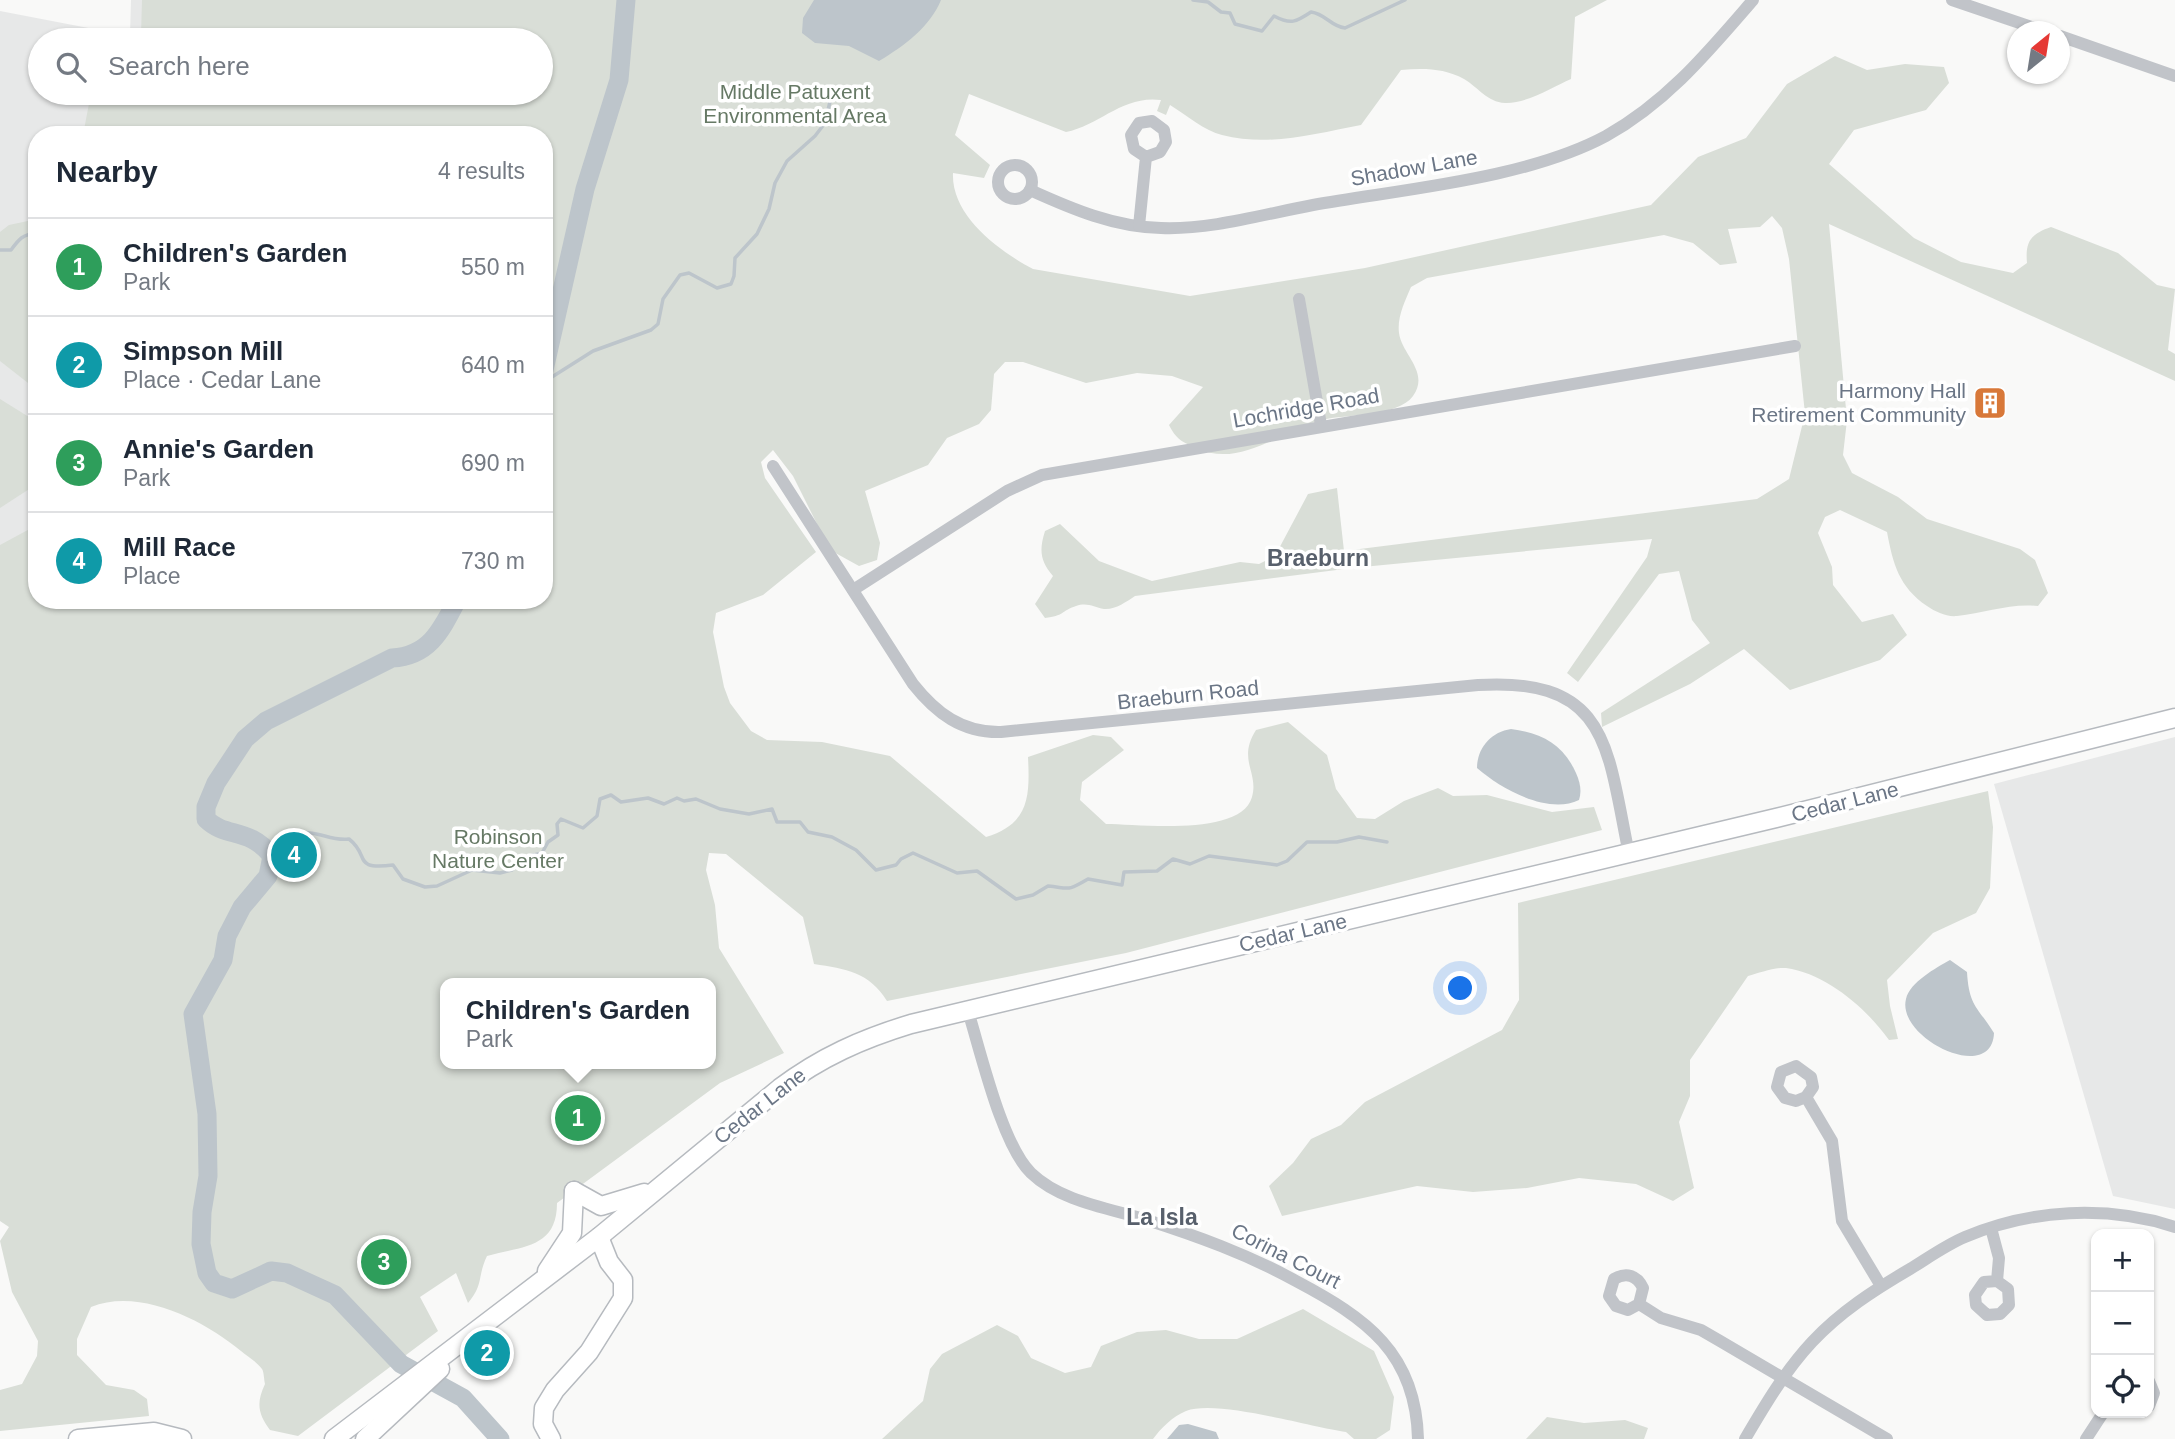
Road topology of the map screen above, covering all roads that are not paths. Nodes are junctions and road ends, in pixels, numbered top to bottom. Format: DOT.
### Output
graph roads {
  1 [pos="1752,0"];
  2 [pos="1952,0"];
  3 [pos="2014,21"];
  4 [pos="2070,39"];
  5 [pos="2175,76"];
  6 [pos="1146,157"];
  7 [pos="1030,190"];
  8 [pos="1139,226"];
  9 [pos="1300,299"];
  10 [pos="1795,346"];
  11 [pos="1321,425"];
  12 [pos="773,466"];
  13 [pos="853,590"];
  14 [pos="2175,718"];
  15 [pos="1629,854"];
  16 [pos="968,1011"];
  17 [pos="1806,1097"];
  18 [pos="656,1189"];
  19 [pos="2175,1227"];
  20 [pos="1991,1228"];
  21 [pos="599,1237"];
  22 [pos="1997,1281"];
  23 [pos="537,1286"];
  24 [pos="1881,1286"];
  25 [pos="1639,1304"];
  26 [pos="494,1319"];
  27 [pos="1783,1378"];
  28 [pos="2100,1418"];
  29 [pos="78,1439"];
  30 [pos="182,1439"];
  31 [pos="334,1439"];
  32 [pos="365,1439"];
  33 [pos="551,1439"];
  34 [pos="1418,1439"];
  35 [pos="1745,1439"];
  36 [pos="1887,1439"];
  37 [pos="2086,1439"];
  1 -- 8 [label="street, Shadow Lane"];
  2 -- 3 [label="street"];
  4 -- 5 [label="street"];
  6 -- 8 [label="street"];
  7 -- 8 [label="street, Shadow Lane"];
  9 -- 11 [label="street"];
  10 -- 11 [label="street, Lochridge Road"];
  11 -- 13 [label="street, Lochridge Road"];
  12 -- 13 [label="street, Braeburn Road"];
  13 -- 15 [label="street, Braeburn Road"];
  14 -- 15 [label="main road, Cedar Lane"];
  15 -- 16 [label="main road, Cedar Lane"];
  16 -- 18 [label="main road, Cedar Lane"];
  16 -- 34 [label="street, Corina Court"];
  17 -- 24 [label="street"];
  18 -- 21 [label="main road, Cedar Lane"];
  18 -- 23 [label="main road"];
  19 -- 20 [label="street"];
  20 -- 22 [label="street"];
  20 -- 24 [label="street"];
  21 -- 23 [label="main road, Cedar Lane"];
  21 -- 33 [label="main road"];
  23 -- 26 [label="main road, Cedar Lane"];
  24 -- 27 [label="street"];
  25 -- 27 [label="street"];
  26 -- 31 [label="main road, Cedar Lane"];
  26 -- 32 [label="main road, Cedar Lane"];
  27 -- 35 [label="street"];
  27 -- 36 [label="street"];
  28 -- 37 [label="street"];
  29 -- 30 [label="main road"];
}
